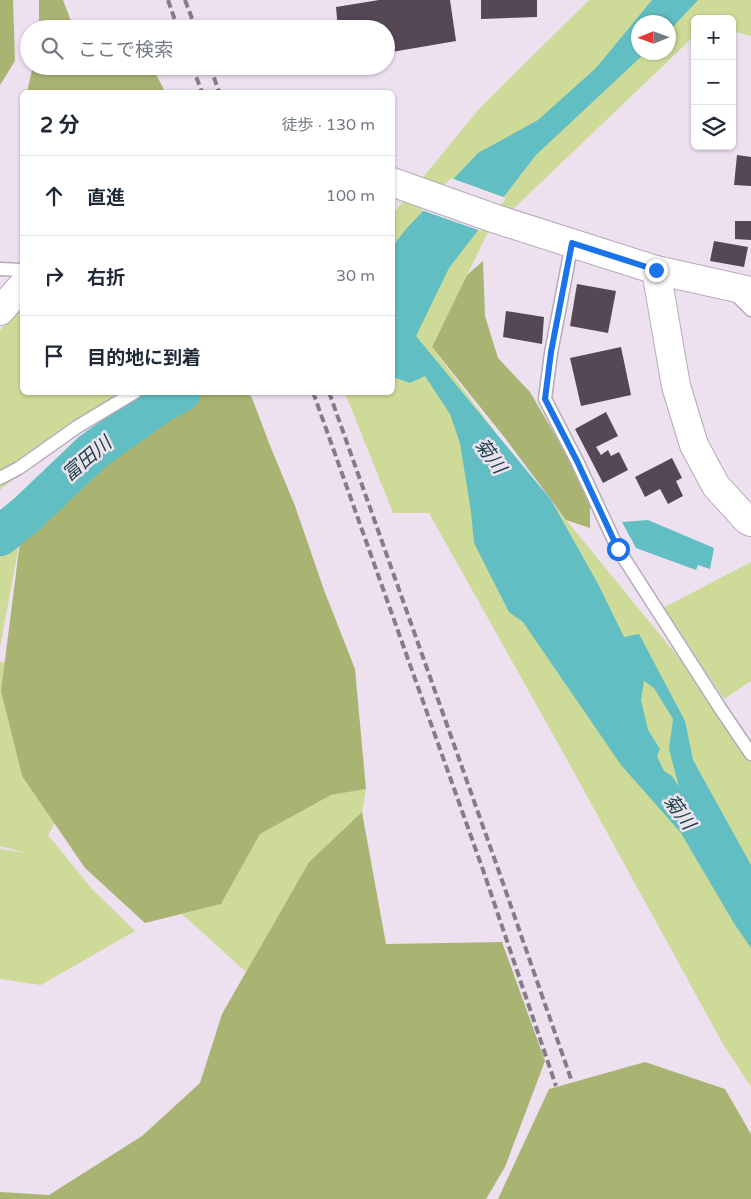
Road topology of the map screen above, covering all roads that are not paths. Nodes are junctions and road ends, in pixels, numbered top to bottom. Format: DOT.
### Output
graph roads {
  1 [pos="395,183"];
  2 [pos="572,243"];
  3 [pos="0,269"];
  4 [pos="20,270"];
  5 [pos="656,270"];
  6 [pos="20,288"];
  7 [pos="739,289"];
  8 [pos="751,310"];
  9 [pos="0,311"];
  10 [pos="130,395"];
  11 [pos="0,478"];
  12 [pos="751,522"];
  13 [pos="751,754"];
  1 -- 2 [label="street"];
  2 -- 5 [label="street"];
  2 -- 13 [label="lane"];
  3 -- 4 [label="lane"];
  5 -- 7 [label="street"];
  5 -- 12 [label="street"];
  6 -- 9 [label="street"];
  7 -- 8 [label="lane"];
  10 -- 11 [label="lane"];
}
